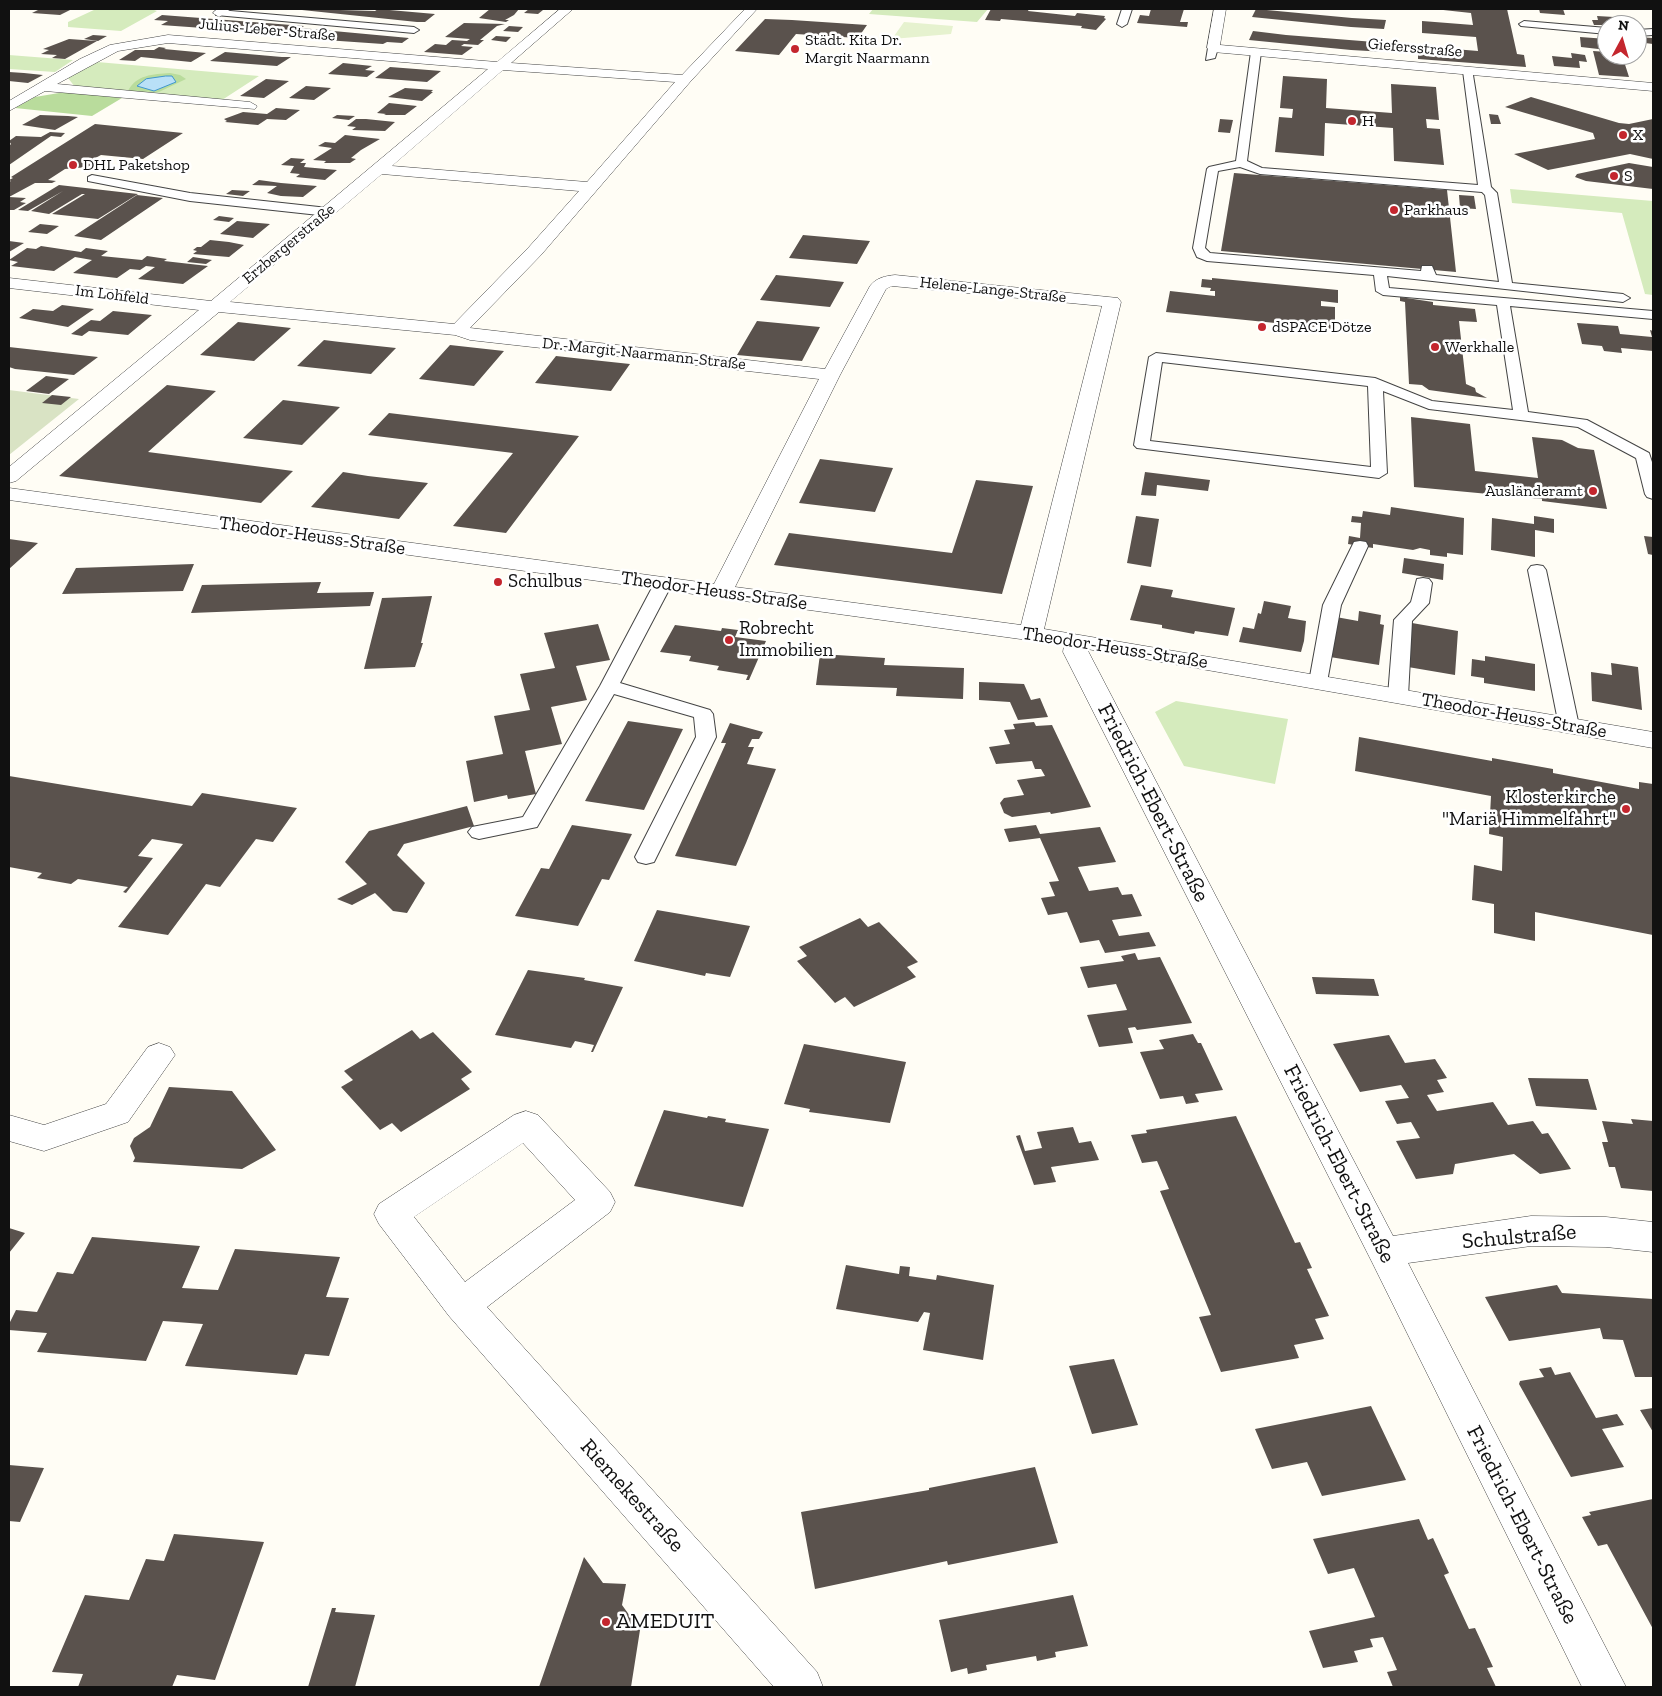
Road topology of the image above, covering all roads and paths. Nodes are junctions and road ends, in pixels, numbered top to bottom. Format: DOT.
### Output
graph roads {
  1 [pos="567,9"];
  2 [pos="751,9"];
  3 [pos="1127,9"];
  4 [pos="1220,9"];
  5 [pos="222,11"];
  6 [pos="1122,24"];
  7 [pos="1524,24"];
  8 [pos="414,30"];
  9 [pos="1597,30"];
  10 [pos="1256,52"];
  11 [pos="497,66"];
  12 [pos="1468,71"];
  13 [pos="685,79"];
  14 [pos="1653,87"];
  15 [pos="45,88"];
  16 [pos="250,106"];
  17 [pos="9,107"];
  18 [pos="1241,163"];
  19 [pos="378,169"];
  20 [pos="92,179"];
  21 [pos="591,187"];
  22 [pos="1486,189"];
  23 [pos="328,212"];
  24 [pos="1380,273"];
  25 [pos="9,282"];
  26 [pos="1506,285"];
  27 [pos="1634,299"];
  28 [pos="1503,302"];
  29 [pos="215,306"];
  30 [pos="1653,315"];
  31 [pos="458,330"];
  32 [pos="831,374"];
  33 [pos="1375,382"];
  34 [pos="1521,416"];
  35 [pos="9,477"];
  36 [pos="9,494"];
  37 [pos="1653,494"];
  38 [pos="1360,546"];
  39 [pos="1537,570"];
  40 [pos="663,584"];
  41 [pos="1423,584"];
  42 [pos="721,592"];
  43 [pos="1031,634"];
  44 [pos="1076,640"];
  45 [pos="1318,682"];
  46 [pos="608,686"];
  47 [pos="1398,696"];
  48 [pos="1569,726"];
  49 [pos="1653,740"];
  50 [pos="479,832"];
  51 [pos="646,857"];
  52 [pos="159,1054"];
  53 [pos="9,1128"];
  54 [pos="1653,1237"];
  55 [pos="1384,1252"];
  56 [pos="462,1305"];
  57 [pos="802,1687"];
  58 [pos="1605,1687"];
  1 -- 11 [label="street, Erzbergerstraße"];
  2 -- 13 [label="street"];
  3 -- 6 [label="lane"];
  4 -- 10 [label="street, Giefersstraße"];
  5 -- 8 [label="lane"];
  7 -- 9 [label="lane"];
  10 -- 12 [label="street, Giefersstraße"];
  10 -- 18 [label="lane"];
  11 -- 13 [label="street"];
  11 -- 15 [label="street, Julius-Leber-Straße"];
  11 -- 19 [label="street, Erzbergerstraße"];
  12 -- 14 [label="street, Giefersstraße"];
  12 -- 22 [label="lane"];
  13 -- 21 [label="street"];
  15 -- 16 [label="street"];
  15 -- 17 [label="street, Julius-Leber-Straße"];
  18 -- 22 [label="lane"];
  18 -- 24 [label="lane"];
  19 -- 21 [label="street"];
  19 -- 23 [label="street, Erzbergerstraße"];
  20 -- 23 [label="lane"];
  21 -- 31 [label="street"];
  22 -- 26 [label="lane"];
  23 -- 29 [label="street, Erzbergerstraße"];
  24 -- 26 [label="lane"];
  24 -- 28 [label="lane"];
  25 -- 29 [label="street, Im Lohfeld"];
  26 -- 27 [label="lane"];
  28 -- 30 [label="lane"];
  28 -- 34 [label="lane"];
  29 -- 31 [label="street, Dr.-Margit-Naarmann-Straße"];
  29 -- 35 [label="street, Erzbergerstraße"];
  31 -- 32 [label="street, Dr.-Margit-Naarmann-Straße"];
  32 -- 42 [label="street, Helene-Lange-Straße"];
  32 -- 43 [label="street, Helene-Lange-Straße"];
  33 -- 33 [label="lane"];
  33 -- 34 [label="lane"];
  34 -- 37 [label="lane"];
  36 -- 40 [label="street, Theodor-Heuss-Straße"];
  38 -- 45 [label="lane"];
  39 -- 48 [label="lane"];
  40 -- 42 [label="street, Theodor-Heuss-Straße"];
  40 -- 46 [label="lane"];
  41 -- 47 [label="lane"];
  42 -- 43 [label="street, Theodor-Heuss-Straße"];
  43 -- 44 [label="street, Theodor-Heuss-Straße"];
  44 -- 45 [label="street, Theodor-Heuss-Straße"];
  44 -- 55 [label="street, Friedrich-Ebert-Straße"];
  45 -- 47 [label="street, Theodor-Heuss-Straße"];
  46 -- 50 [label="lane"];
  46 -- 51 [label="lane"];
  47 -- 48 [label="street, Theodor-Heuss-Straße"];
  48 -- 49 [label="street, Theodor-Heuss-Straße"];
  52 -- 53 [label="street"];
  54 -- 55 [label="street, Schulstraße"];
  55 -- 58 [label="street, Friedrich-Ebert-Straße"];
  56 -- 56 [label="street, Riemekestraße"];
  56 -- 57 [label="street, Riemekestraße"];
}
